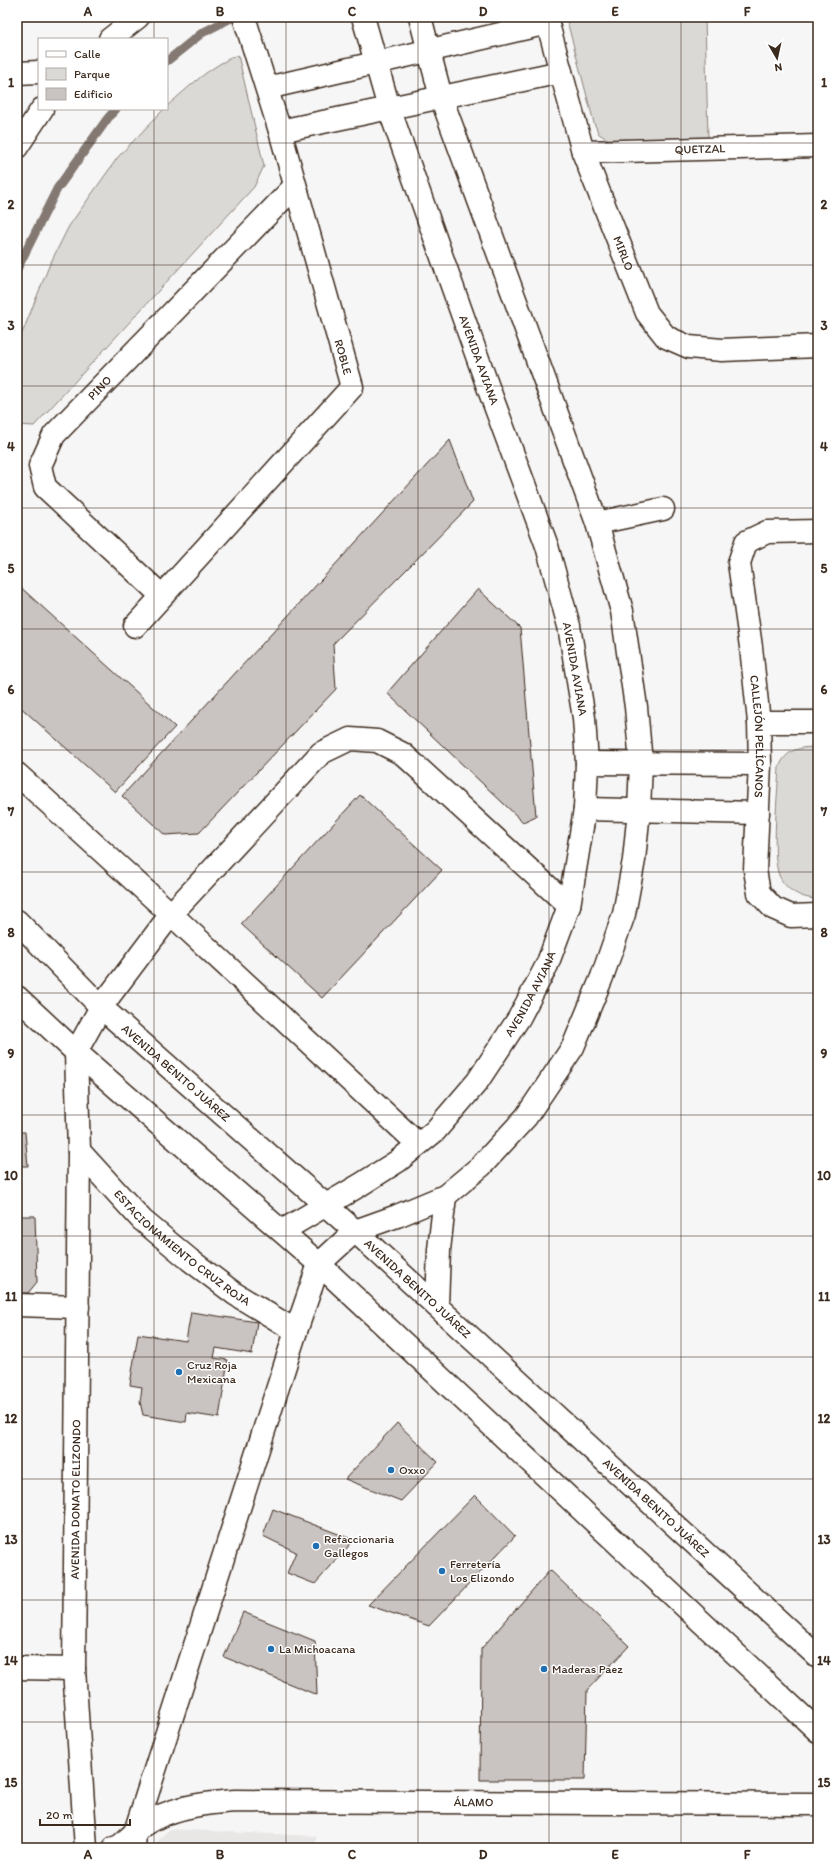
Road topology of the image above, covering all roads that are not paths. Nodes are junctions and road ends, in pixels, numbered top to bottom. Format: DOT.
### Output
graph roads {
  1 [pos="138,17"];
  2 [pos="363,17"];
  3 [pos="420,17"];
  4 [pos="547,20"];
  5 [pos="247,27"];
  6 [pos="111,38"];
  7 [pos="428,51"];
  8 [pos="375,63"];
  9 [pos="38,72"];
  10 [pos="561,72"];
  11 [pos="17,73"];
  12 [pos="267,88"];
  13 [pos="441,97"];
  14 [pos="389,108"];
  15 [pos="41,110"];
  16 [pos="280,131"];
  17 [pos="818,146"];
  18 [pos="17,147"];
  19 [pos="583,152"];
  20 [pos="295,186"];
  21 [pos="818,346"];
  22 [pos="663,509"];
  23 [pos="597,523"];
  24 [pos="818,531"];
  25 [pos="162,596"];
  26 [pos="135,626"];
  27 [pos="759,722"];
  28 [pos="818,722"];
  29 [pos="587,763"];
  30 [pos="640,763"];
  31 [pos="760,764"];
  32 [pos="17,774"];
  33 [pos="585,809"];
  34 [pos="639,810"];
  35 [pos="758,813"];
  36 [pos="569,906"];
  37 [pos="171,914"];
  38 [pos="818,915"];
  39 [pos="17,921"];
  40 [pos="17,996"];
  41 [pos="101,1007"];
  42 [pos="76,1052"];
  43 [pos="418,1144"];
  44 [pos="79,1151"];
  45 [pos="445,1196"];
  46 [pos="326,1204"];
  47 [pos="282,1231"];
  48 [pos="356,1231"];
  49 [pos="319,1264"];
  50 [pos="17,1305"];
  51 [pos="437,1306"];
  52 [pos="78,1307"];
  53 [pos="296,1331"];
  54 [pos="818,1657"];
  55 [pos="17,1668"];
  56 [pos="74,1669"];
  57 [pos="818,1731"];
  58 [pos="818,1804"];
  59 [pos="135,1840"];
  60 [pos="86,1848"];
  61 [pos="114,1848"];
  1 -- 6 [label="street"];
  2 -- 8 [label="street, AVENIDA AVIANA"];
  3 -- 7 [label="street"];
  4 -- 7 [label="street"];
  4 -- 10 [label="street, MIRLO"];
  5 -- 12 [label="street, ROBLE"];
  7 -- 8 [label="street"];
  7 -- 13 [label="street"];
  8 -- 12 [label="street"];
  8 -- 14 [label="street, AVENIDA AVIANA"];
  9 -- 11 [label="street"];
  10 -- 13 [label="street"];
  10 -- 19 [label="street, MIRLO"];
  12 -- 16 [label="street, ROBLE"];
  13 -- 14 [label="street"];
  13 -- 23 [label="street"];
  14 -- 16 [label="street"];
  14 -- 29 [label="street, AVENIDA AVIANA"];
  15 -- 18 [label="street"];
  16 -- 20 [label="street, ROBLE"];
  17 -- 19 [label="street, QUETZAL"];
  19 -- 21 [label="street, MIRLO"];
  20 -- 25 [label="street, ROBLE"];
  20 -- 25 [label="street, PINO"];
  22 -- 23 [label="street"];
  23 -- 30 [label="street"];
  24 -- 27 [label="street, CALLEJÓN PELÍCANOS"];
  25 -- 26 [label="street, ROBLE"];
  27 -- 28 [label="street"];
  27 -- 31 [label="street, CALLEJÓN PELÍCANOS"];
  29 -- 30 [label="street"];
  29 -- 33 [label="street, AVENIDA AVIANA"];
  30 -- 31 [label="street"];
  30 -- 34 [label="street"];
  31 -- 35 [label="street, CALLEJÓN PELÍCANOS"];
  32 -- 37 [label="street"];
  33 -- 34 [label="street"];
  33 -- 36 [label="street, AVENIDA AVIANA"];
  34 -- 35 [label="street"];
  34 -- 45 [label="street"];
  35 -- 38 [label="street, CALLEJÓN PELÍCANOS"];
  36 -- 37 [label="street"];
  36 -- 43 [label="street, AVENIDA AVIANA"];
  37 -- 41 [label="street"];
  37 -- 43 [label="street"];
  39 -- 41 [label="street, AVENIDA BENITO JUÁREZ"];
  40 -- 42 [label="street"];
  41 -- 42 [label="street"];
  41 -- 46 [label="street, AVENIDA BENITO JUÁREZ"];
  42 -- 44 [label="street, AVENIDA DONATO ELIZONDO"];
  42 -- 47 [label="street"];
  43 -- 46 [label="street, AVENIDA AVIANA"];
  44 -- 52 [label="street, AVENIDA DONATO ELIZONDO"];
  44 -- 53 [label="street, ESTACIONAMIENTO CRUZ ROJA"];
  45 -- 48 [label="street"];
  45 -- 51 [label="street"];
  46 -- 47 [label="street, AVENIDA AVIANA"];
  46 -- 48 [label="street, AVENIDA BENITO JUÁREZ"];
  47 -- 49 [label="street"];
  48 -- 49 [label="street"];
  48 -- 51 [label="street, AVENIDA BENITO JUÁREZ"];
  49 -- 53 [label="street"];
  49 -- 57 [label="street"];
  50 -- 52 [label="street"];
  51 -- 54 [label="street, AVENIDA BENITO JUÁREZ"];
  52 -- 56 [label="street, AVENIDA DONATO ELIZONDO"];
  53 -- 59 [label="street"];
  55 -- 56 [label="street"];
  56 -- 60 [label="street, AVENIDA DONATO ELIZONDO"];
  58 -- 59 [label="street, ÁLAMO"];
  59 -- 61 [label="street, ÁLAMO"];
}
